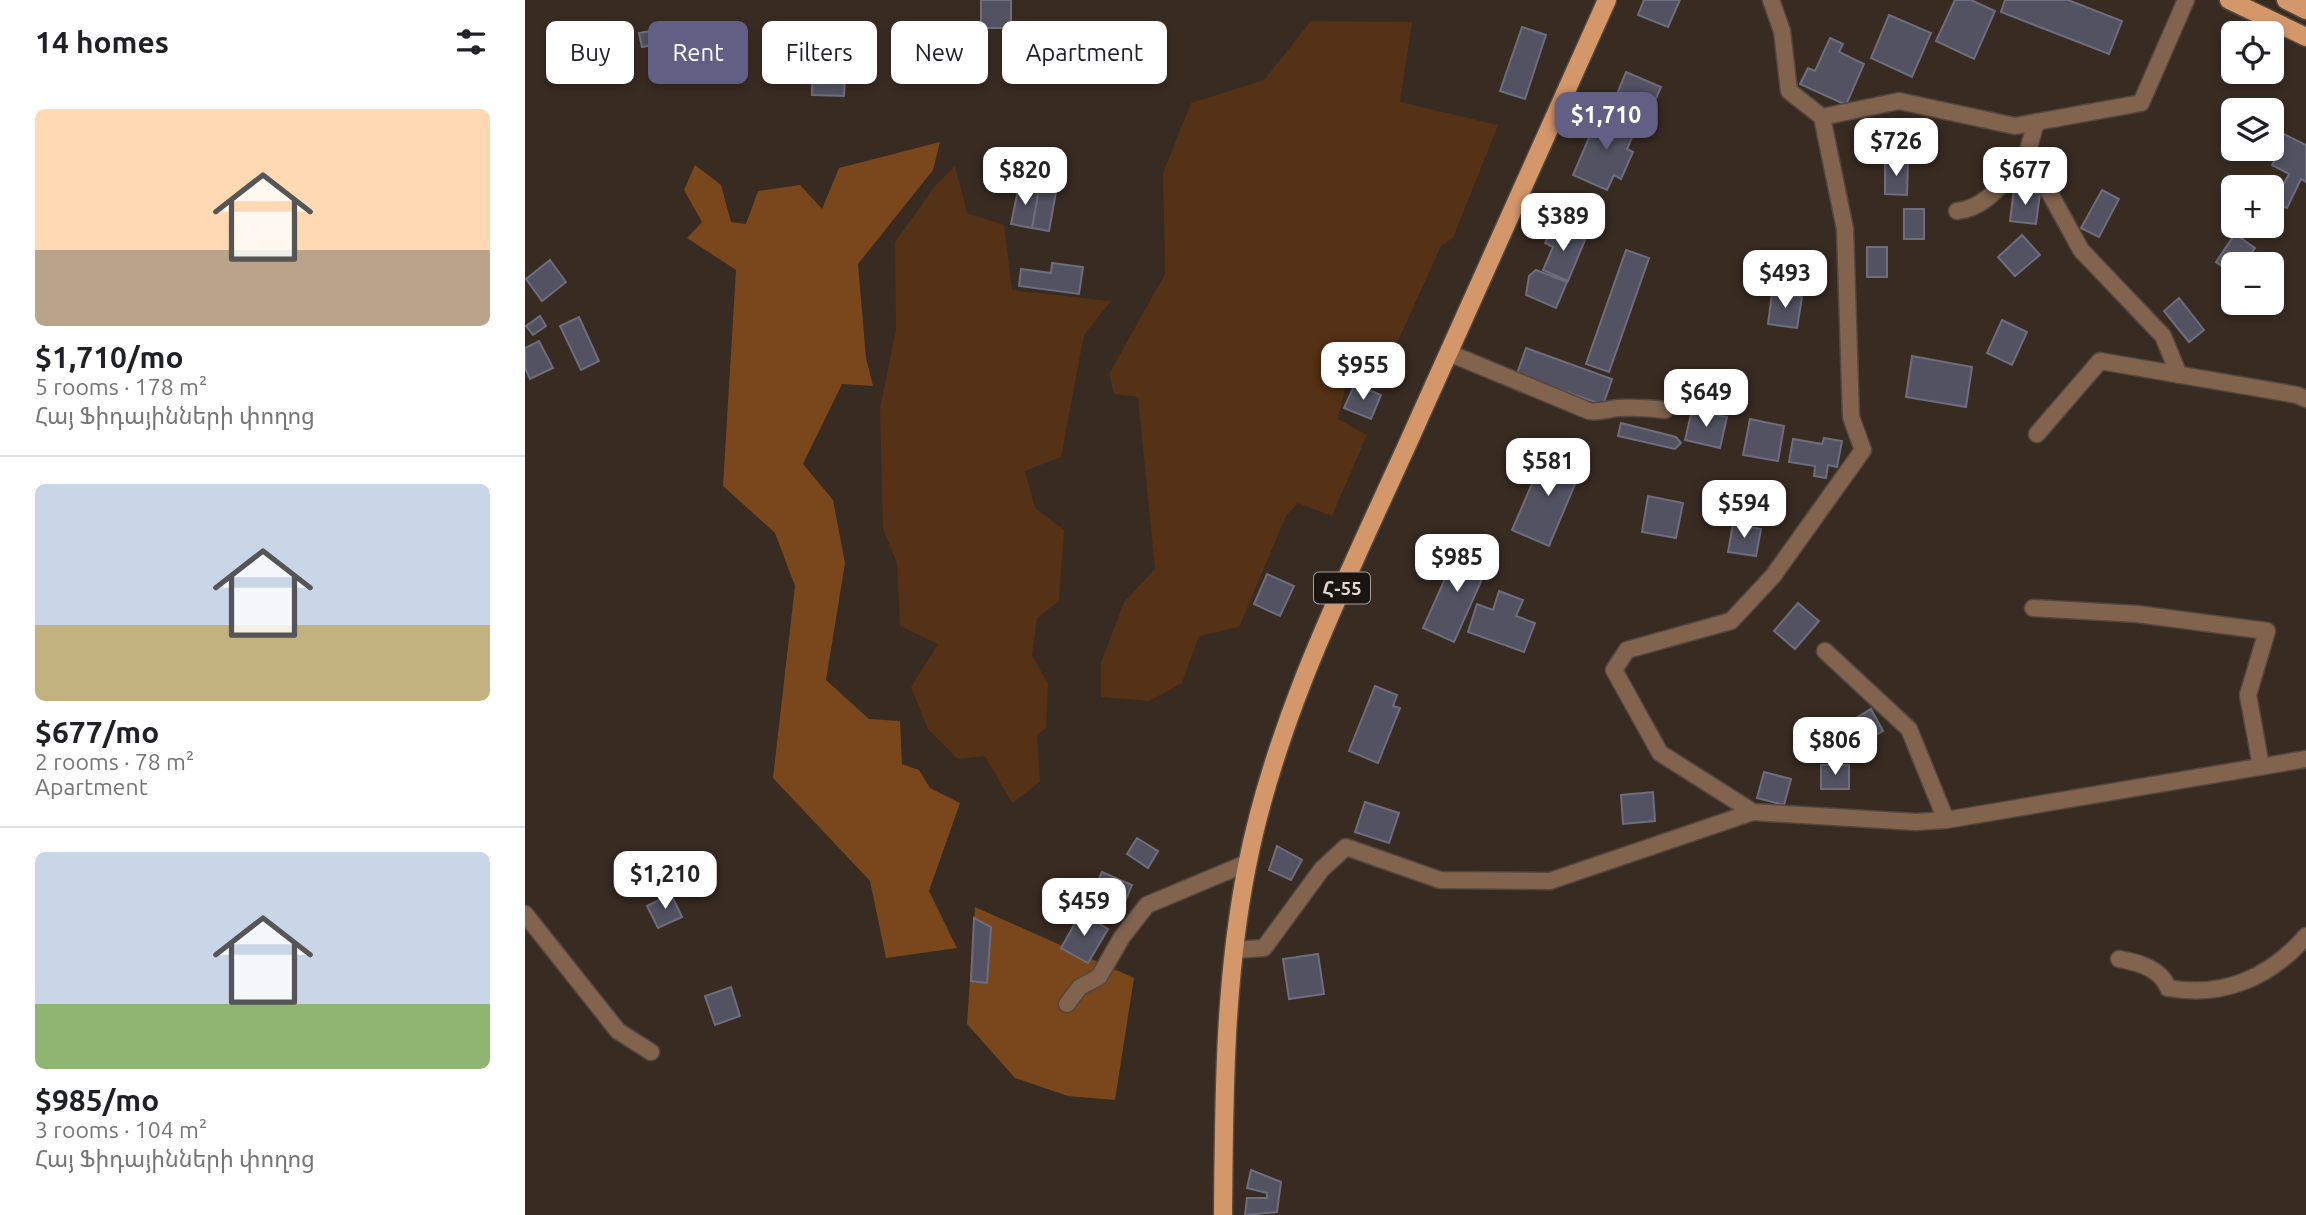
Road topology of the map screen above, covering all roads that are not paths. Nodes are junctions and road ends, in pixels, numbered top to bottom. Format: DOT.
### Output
graph roads {
  1 [pos="1607,0"];
  2 [pos="1771,0"];
  3 [pos="2186,0"];
  4 [pos="2229,0"];
  5 [pos="2286,0"];
  6 [pos="2306,10"];
  7 [pos="2306,37"];
  8 [pos="1822,117"];
  9 [pos="2036,122"];
  10 [pos="2026,156"];
  11 [pos="1957,211"];
  12 [pos="1449,353"];
  13 [pos="2179,375"];
  14 [pos="2306,399"];
  15 [pos="1665,411"];
  16 [pos="2037,434"];
  17 [pos="2033,608"];
  18 [pos="1825,651"];
  19 [pos="2306,759"];
  20 [pos="2261,766"];
  21 [pos="1752,812"];
  22 [pos="1946,820"];
  23 [pos="1247,863"];
  24 [pos="525,914"];
  25 [pos="2306,936"];
  26 [pos="1234,950"];
  27 [pos="2119,959"];
  28 [pos="1067,1004"];
  29 [pos="650,1052"];
  30 [pos="1223,1215"];
  1 -- 12 [label="main road, Հ-55"];
  2 -- 8 [label="street"];
  3 -- 9 [label="street"];
  4 -- 7 [label="main road"];
  5 -- 6 [label="main road"];
  8 -- 9 [label="street"];
  8 -- 21 [label="street"];
  9 -- 10 [label="street"];
  10 -- 11 [label="street"];
  10 -- 13 [label="street"];
  12 -- 15 [label="street"];
  12 -- 23 [label="main road, Հ-55"];
  13 -- 14 [label="street"];
  13 -- 16 [label="street"];
  17 -- 20 [label="street"];
  18 -- 22 [label="street"];
  19 -- 20 [label="street"];
  20 -- 22 [label="street"];
  21 -- 22 [label="street"];
  21 -- 26 [label="street"];
  23 -- 26 [label="main road, Հ-55"];
  23 -- 28 [label="street"];
  24 -- 29 [label="street"];
  25 -- 27 [label="street"];
  26 -- 30 [label="main road, Հ-55"];
}
